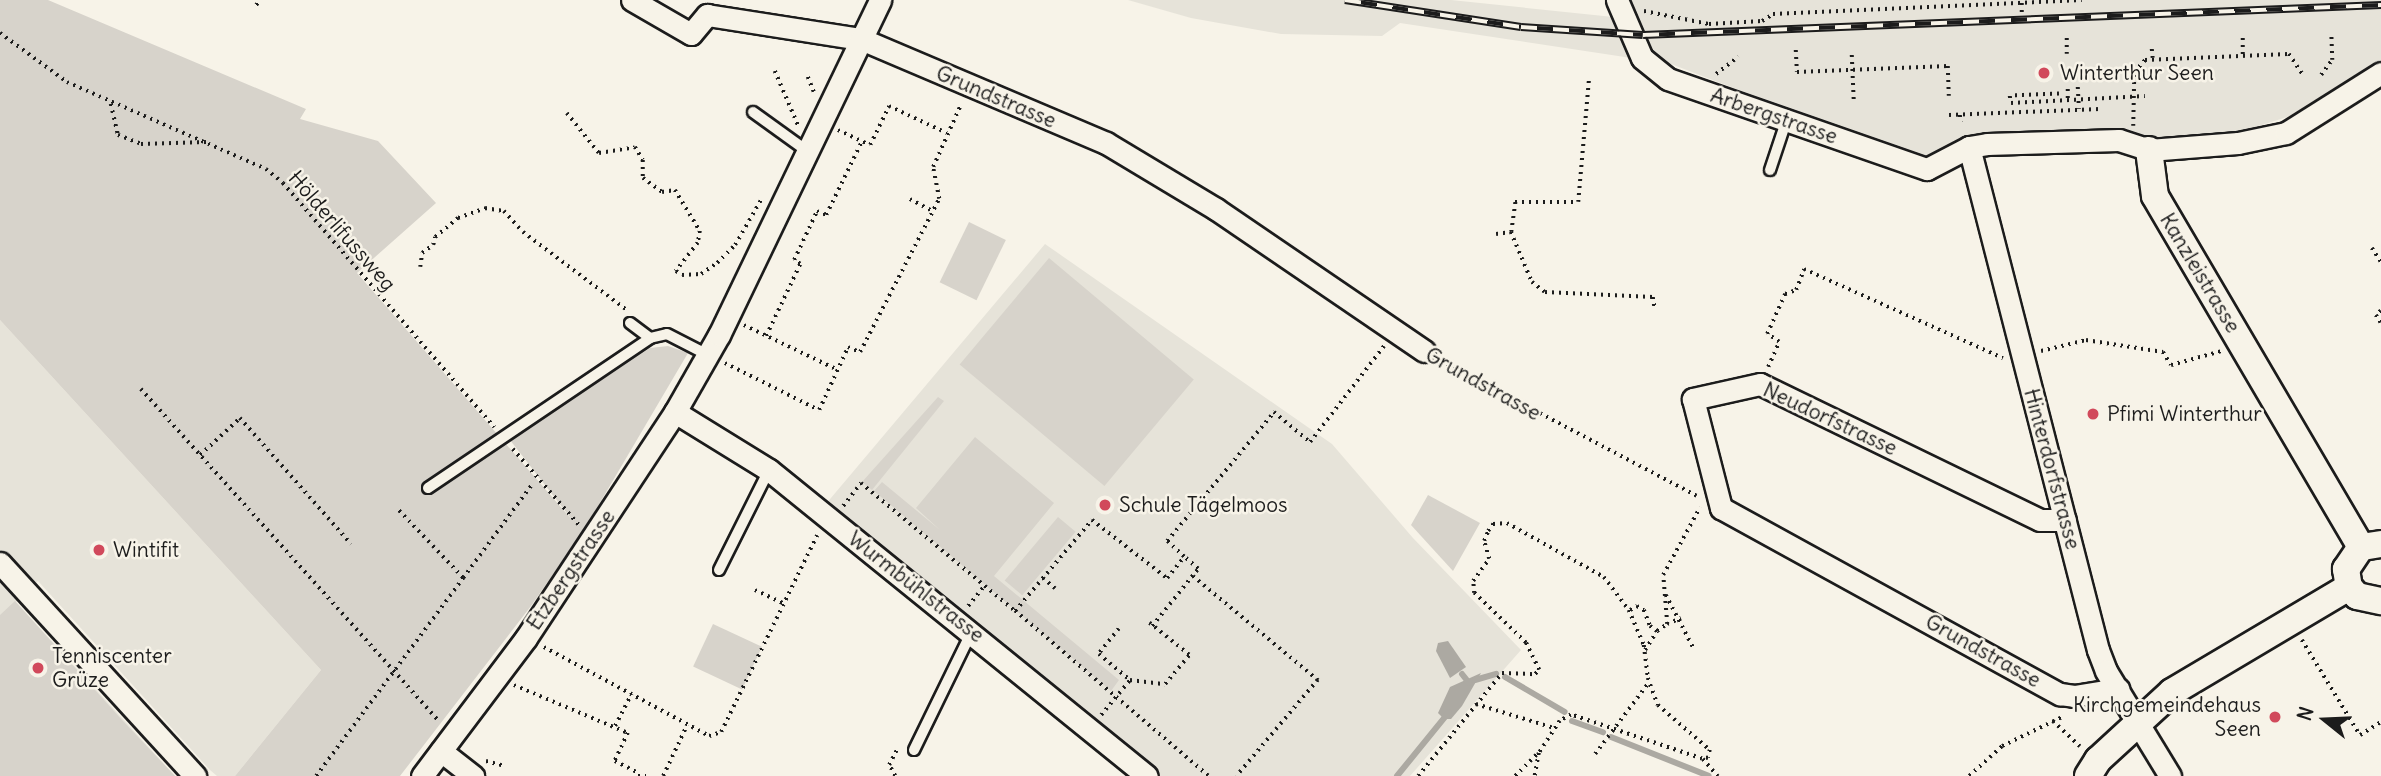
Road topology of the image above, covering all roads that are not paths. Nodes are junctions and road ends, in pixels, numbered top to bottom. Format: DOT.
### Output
graph roads {
  1 [pos="632,0"];
  2 [pos="880,0"];
  3 [pos="1624,4"];
  4 [pos="861,39"];
  5 [pos="2381,73"];
  6 [pos="753,113"];
  7 [pos="1787,119"];
  8 [pos="2141,146"];
  9 [pos="1969,147"];
  10 [pos="807,151"];
  11 [pos="1770,170"];
  12 [pos="630,323"];
  13 [pos="652,338"];
  14 [pos="1424,351"];
  15 [pos="716,359"];
  16 [pos="675,412"];
  17 [pos="769,470"];
  18 [pos="428,488"];
  19 [pos="1712,504"];
  20 [pos="2065,520"];
  21 [pos="2371,546"];
  22 [pos="0,562"];
  23 [pos="719,570"];
  24 [pos="2349,587"];
  25 [pos="2381,601"];
  26 [pos="972,631"];
  27 [pos="2118,689"];
  28 [pos="2138,721"];
  29 [pos="914,750"];
  30 [pos="441,751"];
  31 [pos="475,769"];
  32 [pos="195,776"];
  33 [pos="422,776"];
  34 [pos="1147,776"];
  35 [pos="2088,776"];
  36 [pos="2170,776"];
  1 -- 4 [label="street, Grundstrasse"];
  2 -- 4 [label="street, Etzbergstrasse"];
  3 -- 7 [label="street, Arbergstrasse"];
  4 -- 10 [label="street, Etzbergstrasse"];
  4 -- 14 [label="street, Grundstrasse"];
  5 -- 8 [label="street"];
  6 -- 10 [label="lane"];
  7 -- 9 [label="street, Arbergstrasse"];
  7 -- 11 [label="lane"];
  8 -- 9 [label="street"];
  8 -- 21 [label="street, Kanzleistrasse"];
  9 -- 20 [label="street, Hinterdorfstrasse"];
  10 -- 15 [label="street, Etzbergstrasse"];
  12 -- 13 [label="lane"];
  13 -- 15 [label="lane"];
  13 -- 18 [label="lane"];
  15 -- 16 [label="street, Etzbergstrasse"];
  16 -- 17 [label="street, Wurmbühlstrasse"];
  16 -- 30 [label="street, Etzbergstrasse"];
  17 -- 23 [label="lane"];
  17 -- 26 [label="street, Wurmbühlstrasse"];
  19 -- 20 [label="street, Neudorfstrasse"];
  19 -- 27 [label="street, Grundstrasse"];
  20 -- 27 [label="street, Hinterdorfstrasse"];
  21 -- 24 [label="street"];
  22 -- 32 [label="street"];
  24 -- 25 [label="street"];
  24 -- 28 [label="street"];
  26 -- 29 [label="lane"];
  26 -- 34 [label="street, Wurmbühlstrasse"];
  27 -- 28 [label="street, Hinterdorfstrasse"];
  28 -- 35 [label="street"];
  28 -- 36 [label="street, Hinterdorfstrasse"];
  30 -- 31 [label="street"];
  30 -- 33 [label="street, Etzbergstrasse"];
}
